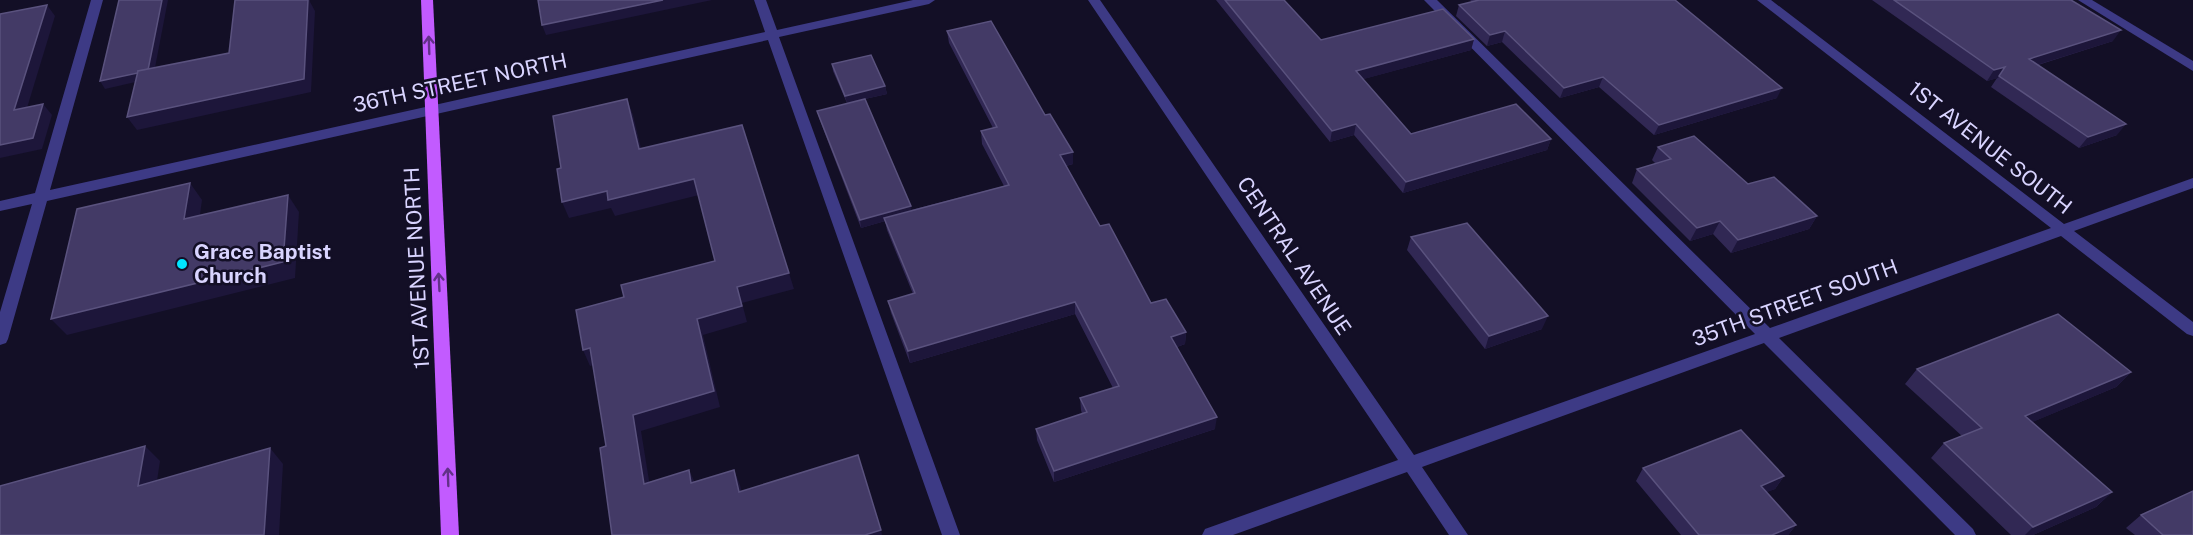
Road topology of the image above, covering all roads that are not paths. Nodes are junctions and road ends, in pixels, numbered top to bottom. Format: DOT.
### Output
graph roads {
  1 [pos="97,0"];
  2 [pos="427,0"];
  3 [pos="760,0"];
  4 [pos="929,0"];
  5 [pos="1094,0"];
  6 [pos="1430,0"];
  7 [pos="1763,0"];
  8 [pos="2084,0"];
  9 [pos="772,34"];
  10 [pos="2193,67"];
  11 [pos="431,109"];
  12 [pos="2193,183"];
  13 [pos="39,197"];
  14 [pos="0,206"];
  15 [pos="2060,229"];
  16 [pos="2193,330"];
  17 [pos="1768,336"];
  18 [pos="0,339"];
  19 [pos="1411,464"];
  20 [pos="450,535"];
  21 [pos="951,535"];
  22 [pos="1211,535"];
  23 [pos="1459,535"];
  24 [pos="1967,535"];
  1 -- 13 [label="street"];
  11 -- 2 [label="main road, 1ST AVENUE NORTH, one-way"];
  3 -- 9 [label="street"];
  4 -- 9 [label="street, 36TH STREET NORTH"];
  5 -- 19 [label="street, CENTRAL AVENUE"];
  6 -- 17 [label="street"];
  7 -- 15 [label="street, 1ST AVENUE SOUTH"];
  8 -- 10 [label="street"];
  9 -- 11 [label="street, 36TH STREET NORTH"];
  9 -- 21 [label="street"];
  11 -- 13 [label="street, 36TH STREET NORTH"];
  20 -- 11 [label="main road, 1ST AVENUE NORTH, one-way"];
  12 -- 15 [label="street, 35TH STREET SOUTH"];
  13 -- 14 [label="street, 36TH STREET NORTH"];
  13 -- 18 [label="street"];
  15 -- 16 [label="street, 1ST AVENUE SOUTH"];
  15 -- 17 [label="street, 35TH STREET SOUTH"];
  17 -- 19 [label="street, 35TH STREET SOUTH"];
  17 -- 24 [label="street"];
  19 -- 22 [label="street, 35TH STREET SOUTH"];
  19 -- 23 [label="street, CENTRAL AVENUE"];
}
